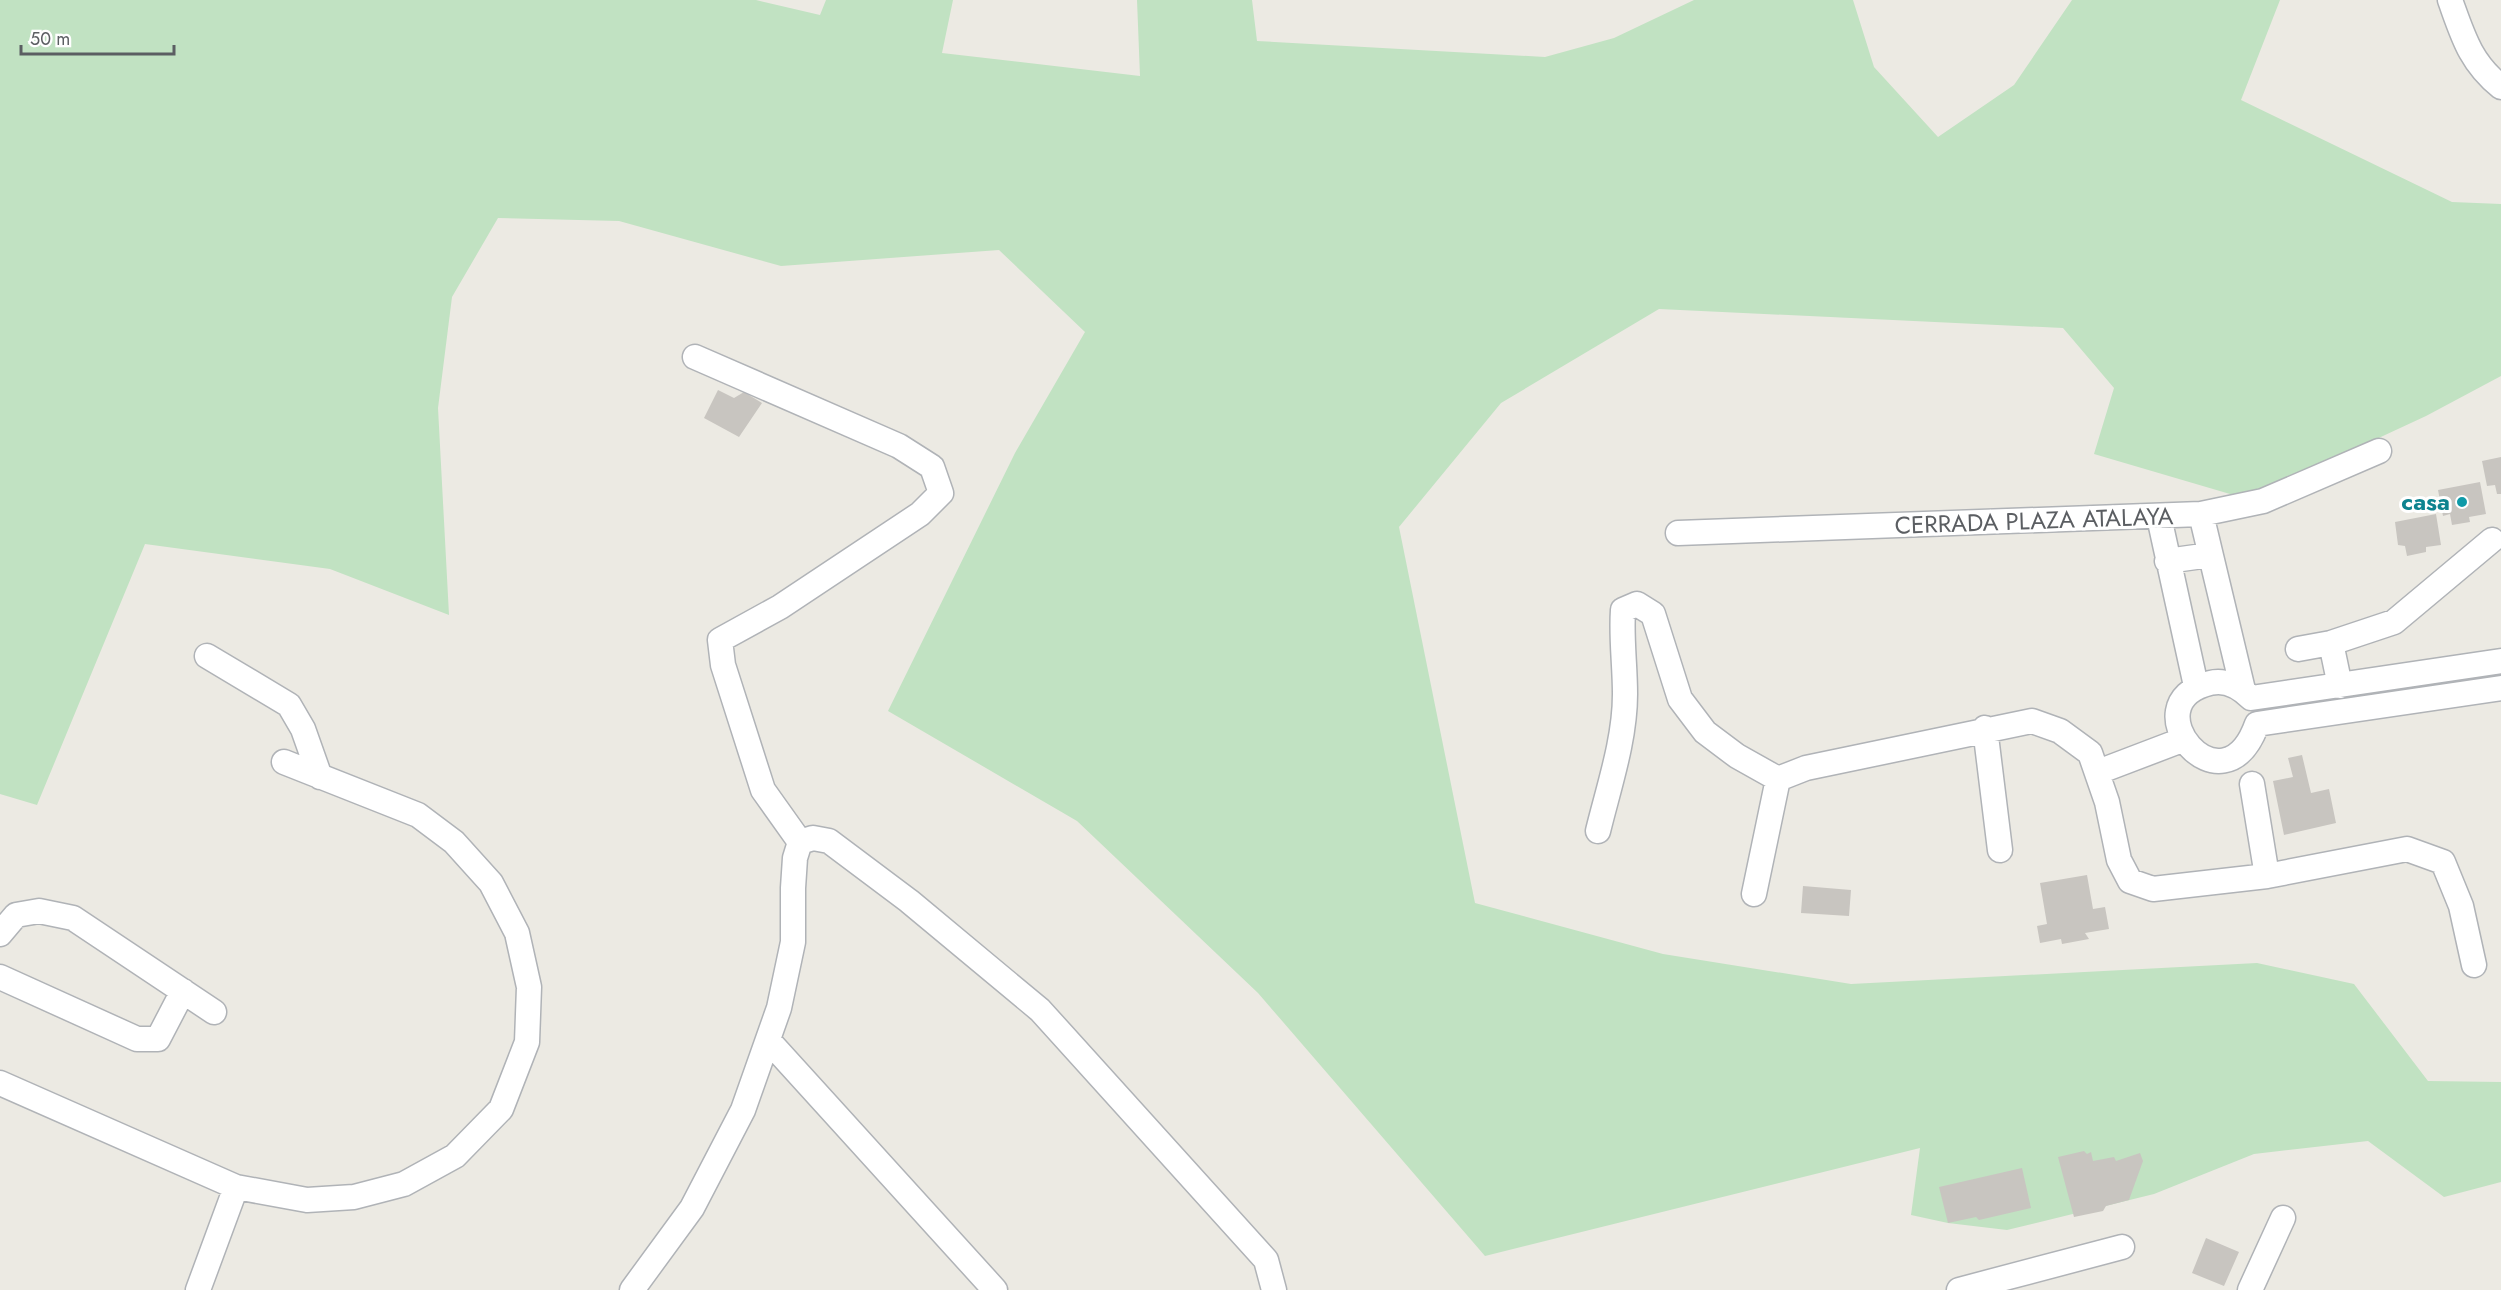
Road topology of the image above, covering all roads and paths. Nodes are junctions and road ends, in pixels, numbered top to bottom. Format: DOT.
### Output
graph roads {
  1 [pos="2450,0"];
  2 [pos="2501,87"];
  3 [pos="695,357"];
  4 [pos="2379,452"];
  5 [pos="2201,514"];
  6 [pos="2159,517"];
  7 [pos="1678,532"];
  8 [pos="2492,540"];
  9 [pos="2210,555"];
  10 [pos="2167,561"];
  11 [pos="2331,643"];
  12 [pos="2298,650"];
  13 [pos="207,656"];
  14 [pos="2501,662"];
  15 [pos="2196,686"];
  16 [pos="2340,686"];
  17 [pos="2501,688"];
  18 [pos="2243,690"];
  19 [pos="1985,728"];
  20 [pos="2182,740"];
  21 [pos="284,762"];
  22 [pos="2098,772"];
  23 [pos="320,777"];
  24 [pos="1778,779"];
  25 [pos="2252,784"];
  26 [pos="1598,831"];
  27 [pos="800,842"];
  28 [pos="2000,850"];
  29 [pos="2267,876"];
  30 [pos="1754,894"];
  31 [pos="0,934"];
  32 [pos="2474,965"];
  33 [pos="0,977"];
  34 [pos="183,991"];
  35 [pos="214,1012"];
  36 [pos="768,1040"];
  37 [pos="0,1083"];
  38 [pos="236,1187"];
  39 [pos="2283,1218"];
  40 [pos="2122,1247"];
  41 [pos="198,1290"];
  42 [pos="632,1290"];
  43 [pos="995,1290"];
  44 [pos="1274,1290"];
  45 [pos="1959,1290"];
  46 [pos="2250,1290"];
  1 -- 2 [label="street"];
  3 -- 27 [label="street"];
  4 -- 5 [label="street, CERRADA PLAZA ATALAYA"];
  5 -- 6 [label="street, CERRADA PLAZA ATALAYA"];
  5 -- 9 [label="street"];
  6 -- 7 [label="street, CERRADA PLAZA ATALAYA"];
  6 -- 10 [label="street"];
  8 -- 11 [label="street"];
  9 -- 10 [label="street"];
  9 -- 18 [label="street"];
  10 -- 15 [label="street"];
  11 -- 12 [label="street"];
  11 -- 16 [label="street"];
  13 -- 23 [label="street"];
  14 -- 16 [label="street"];
  15 -- 18 [label="street"];
  15 -- 20 [label="street"];
  16 -- 18 [label="street"];
  17 -- 20 [label="street"];
  19 -- 22 [label="street"];
  19 -- 24 [label="street"];
  19 -- 28 [label="street"];
  20 -- 22 [label="street"];
  21 -- 23 [label="street"];
  22 -- 29 [label="street"];
  23 -- 38 [label="street"];
  24 -- 26 [label="street"];
  24 -- 30 [label="street"];
  25 -- 29 [label="street"];
  27 -- 36 [label="street"];
  27 -- 44 [label="street"];
  29 -- 32 [label="street"];
  31 -- 34 [label="street"];
  33 -- 34 [label="street"];
  34 -- 35 [label="street"];
  36 -- 42 [label="street"];
  36 -- 43 [label="street"];
  37 -- 38 [label="street"];
  38 -- 41 [label="street"];
  39 -- 46 [label="street"];
  40 -- 45 [label="street"];
}
